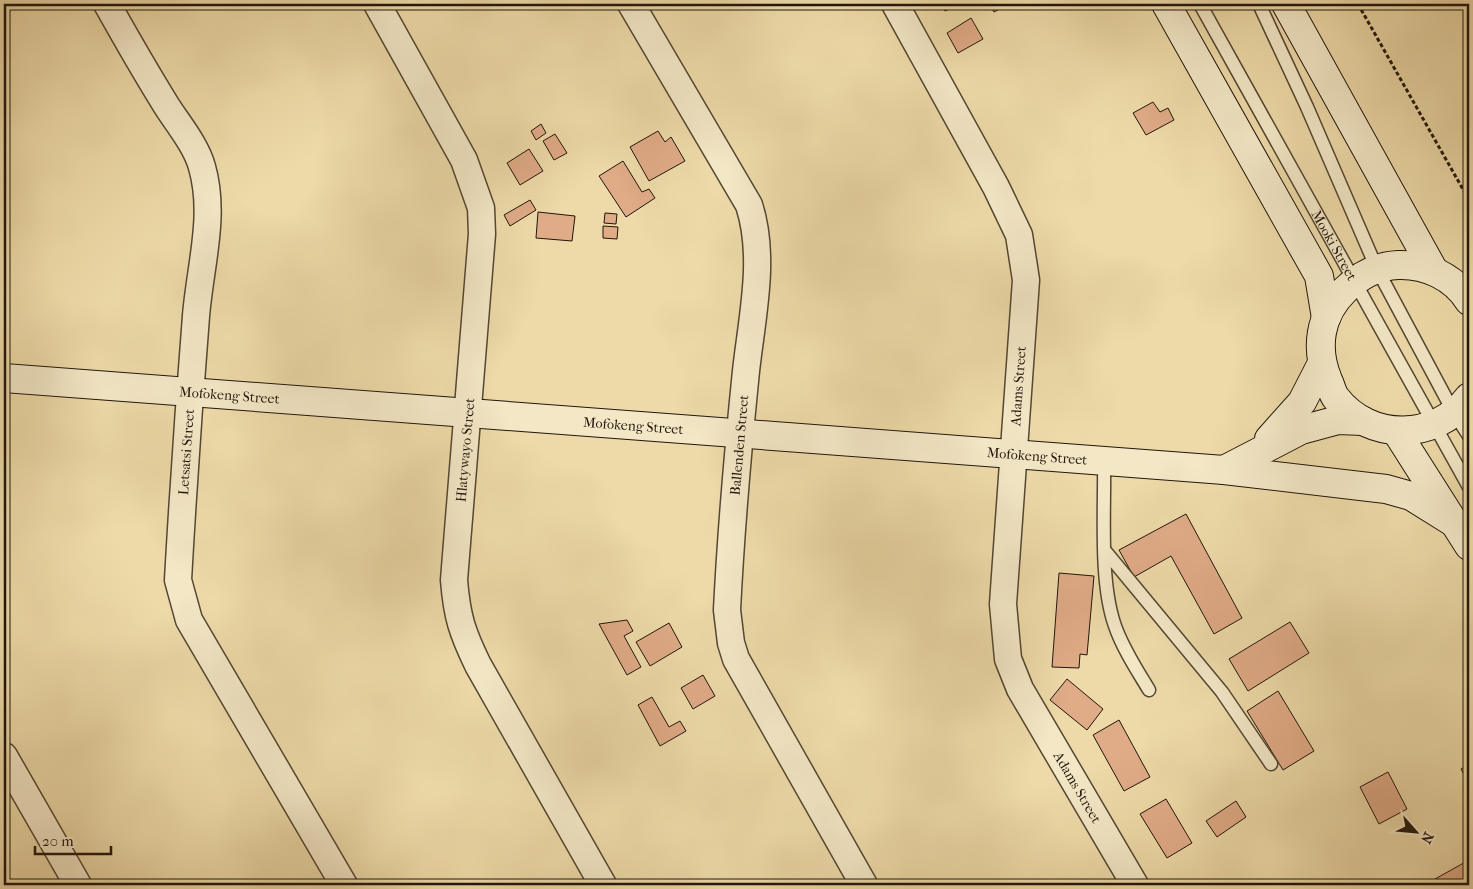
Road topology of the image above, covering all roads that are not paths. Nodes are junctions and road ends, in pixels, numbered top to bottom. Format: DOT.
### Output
graph roads {
  1 [pos="106,4"];
  2 [pos="377,4"];
  3 [pos="631,4"];
  4 [pos="895,4"];
  5 [pos="1166,4"];
  6 [pos="1200,4"];
  7 [pos="1259,4"];
  8 [pos="1286,4"];
  9 [pos="1434,272"];
  10 [pos="1366,275"];
  11 [pos="1467,295"];
  12 [pos="1326,318"];
  13 [pos="1321,364"];
  14 [pos="4,378"];
  15 [pos="190,392"];
  16 [pos="1452,412"];
  17 [pos="468,413"];
  18 [pos="1363,422"];
  19 [pos="1396,431"];
  20 [pos="740,434"];
  21 [pos="1469,436"];
  22 [pos="1258,452"];
  23 [pos="1013,454"];
  24 [pos="1104,461"];
  25 [pos="1224,470"];
  26 [pos="1469,487"];
  27 [pos="1463,535"];
  28 [pos="1106,552"];
  29 [pos="1149,690"];
  30 [pos="4,756"];
  31 [pos="1271,764"];
  32 [pos="78,885"];
  33 [pos="344,885"];
  34 [pos="603,885"];
  35 [pos="864,885"];
  36 [pos="1135,885"];
  1 -- 15 [label="street, Letsatsi Street"];
  2 -- 17 [label="street, Hlatywayo Street"];
  3 -- 20 [label="street, Ballenden Street"];
  4 -- 23 [label="street, Adams Street"];
  5 -- 12 [label="street"];
  6 -- 10 [label="lane, Mooki Street"];
  7 -- 10 [label="lane, Mooki Street"];
  8 -- 9 [label="street"];
  9 -- 10 [label="street"];
  9 -- 11 [label="street"];
  10 -- 12 [label="street"];
  10 -- 16 [label="lane, Mooki Street"];
  10 -- 16 [label="lane, Mooki Street"];
  12 -- 13 [label="street"];
  13 -- 18 [label="street"];
  13 -- 22 [label="street"];
  14 -- 15 [label="street, Mofokeng Street"];
  15 -- 17 [label="street, Mofokeng Street"];
  15 -- 33 [label="street, Letsatsi Street"];
  16 -- 19 [label="street"];
  16 -- 21 [label="lane, Mooki Street"];
  16 -- 26 [label="lane, Mooki Street"];
  17 -- 20 [label="street, Mofokeng Street"];
  17 -- 34 [label="street, Hlatywayo Street"];
  18 -- 19 [label="street"];
  18 -- 22 [label="street"];
  19 -- 27 [label="street"];
  20 -- 23 [label="street, Mofokeng Street"];
  20 -- 35 [label="street, Ballenden Street"];
  22 -- 25 [label="street"];
  23 -- 24 [label="street, Mofokeng Street"];
  23 -- 36 [label="street, Adams Street"];
  24 -- 25 [label="street, Mofokeng Street"];
  24 -- 28 [label="lane"];
  25 -- 27 [label="street, Mofokeng Street"];
  28 -- 29 [label="lane"];
  28 -- 31 [label="lane"];
  30 -- 32 [label="street"];
}
